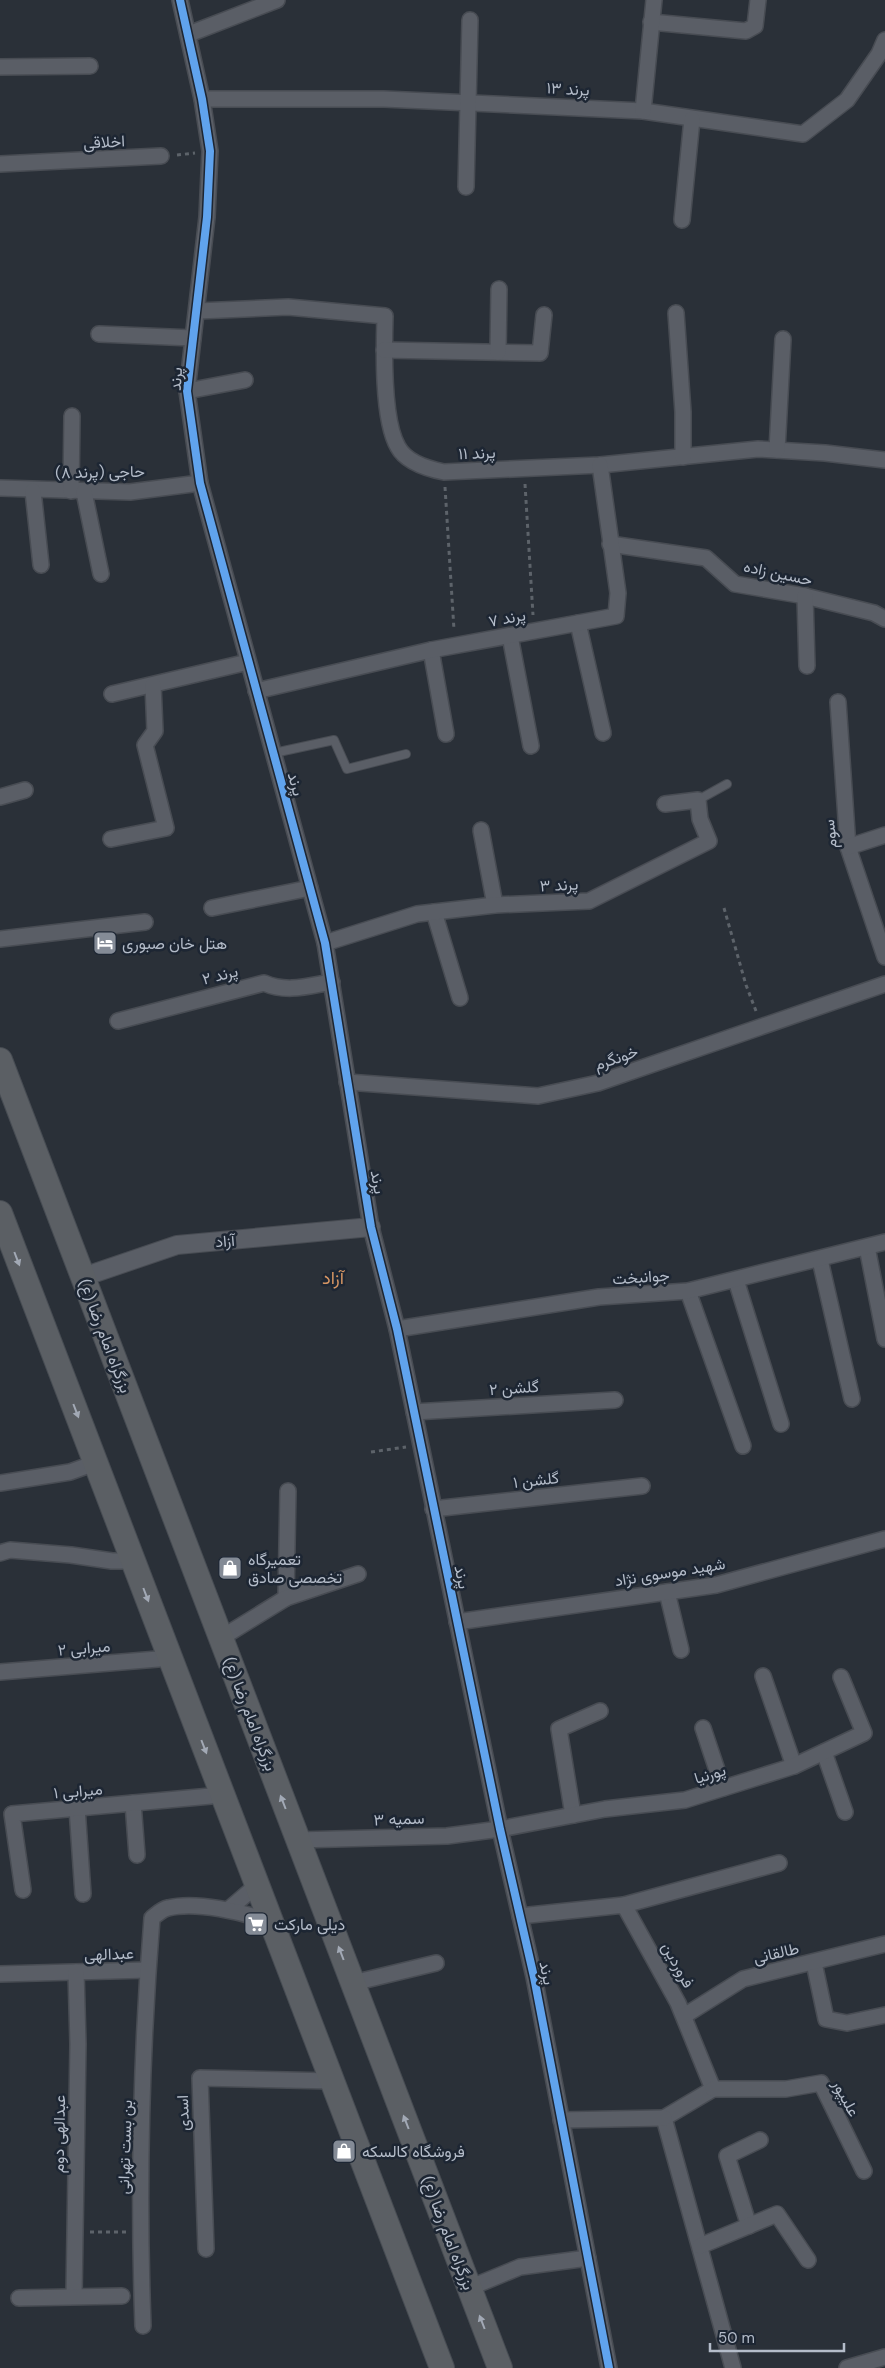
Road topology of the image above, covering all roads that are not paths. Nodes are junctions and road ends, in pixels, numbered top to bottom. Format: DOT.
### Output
graph roads {
  1 [pos="180,0"];
  2 [pos="277,0"];
  3 [pos="654,0"];
  4 [pos="758,0"];
  5 [pos="470,20"];
  6 [pos="651,22"];
  7 [pos="189,34"];
  8 [pos="883,50"];
  9 [pos="90,66"];
  10 [pos="0,67"];
  11 [pos="202,99"];
  12 [pos="468,102"];
  13 [pos="643,111"];
  14 [pos="692,119"];
  15 [pos="161,156"];
  16 [pos="0,164"];
  17 [pos="466,187"];
  18 [pos="682,220"];
  19 [pos="499,289"];
  20 [pos="198,311"];
  21 [pos="676,313"];
  22 [pos="544,316"];
  23 [pos="99,334"];
  24 [pos="193,338"];
  25 [pos="784,340"];
  26 [pos="384,350"];
  27 [pos="498,352"];
  28 [pos="245,380"];
  29 [pos="187,391"];
  30 [pos="72,416"];
  31 [pos="778,450"];
  32 [pos="683,457"];
  33 [pos="885,460"];
  34 [pos="600,465"];
  35 [pos="200,483"];
  36 [pos="0,488"];
  37 [pos="33,490"];
  38 [pos="78,491"];
  39 [pos="610,544"];
  40 [pos="41,566"];
  41 [pos="102,574"];
  42 [pos="805,596"];
  43 [pos="885,618"];
  44 [pos="578,623"];
  45 [pos="510,636"];
  46 [pos="431,650"];
  47 [pos="248,662"];
  48 [pos="807,666"];
  49 [pos="153,684"];
  50 [pos="256,691"];
  51 [pos="112,694"];
  52 [pos="838,702"];
  53 [pos="603,733"];
  54 [pos="446,734"];
  55 [pos="531,746"];
  56 [pos="274,753"];
  57 [pos="406,754"];
  58 [pos="727,784"];
  59 [pos="25,790"];
  60 [pos="0,797"];
  61 [pos="698,800"];
  62 [pos="664,804"];
  63 [pos="481,830"];
  64 [pos="885,835"];
  65 [pos="111,839"];
  66 [pos="848,847"];
  67 [pos="310,888"];
  68 [pos="496,905"];
  69 [pos="212,908"];
  70 [pos="434,912"];
  71 [pos="145,922"];
  72 [pos="0,939"];
  73 [pos="324,943"];
  74 [pos="885,957"];
  75 [pos="332,982"];
  76 [pos="885,984"];
  77 [pos="460,998"];
  78 [pos="118,1021"];
  79 [pos="0,1060"];
  80 [pos="347,1082"];
  81 [pos="0,1213"];
  82 [pos="372,1227"];
  83 [pos="885,1242"];
  84 [pos="867,1247"];
  85 [pos="820,1260"];
  86 [pos="83,1278"];
  87 [pos="736,1280"];
  88 [pos="688,1291"];
  89 [pos="396,1329"];
  90 [pos="885,1339"];
  91 [pos="852,1399"];
  92 [pos="615,1400"];
  93 [pos="414,1412"];
  94 [pos="781,1424"];
  95 [pos="743,1446"];
  96 [pos="95,1463"];
  97 [pos="0,1483"];
  98 [pos="642,1486"];
  99 [pos="288,1491"];
  100 [pos="433,1509"];
  101 [pos="885,1539"];
  102 [pos="0,1552"];
  103 [pos="133,1560"];
  104 [pos="358,1574"];
  105 [pos="667,1592"];
  106 [pos="286,1598"];
  107 [pos="458,1622"];
  108 [pos="221,1638"];
  109 [pos="681,1650"];
  110 [pos="170,1658"];
  111 [pos="0,1672"];
  112 [pos="763,1676"];
  113 [pos="841,1677"];
  114 [pos="600,1711"];
  115 [pos="703,1728"];
  116 [pos="824,1752"];
  117 [pos="794,1766"];
  118 [pos="723,1788"];
  119 [pos="222,1795"];
  120 [pos="133,1803"];
  121 [pos="77,1808"];
  122 [pos="845,1812"];
  123 [pos="573,1815"];
  124 [pos="500,1829"];
  125 [pos="298,1840"];
  126 [pos="137,1855"];
  127 [pos="779,1863"];
  128 [pos="257,1885"];
  129 [pos="23,1890"];
  130 [pos="83,1894"];
  131 [pos="624,1905"];
  132 [pos="228,1910"];
  133 [pos="520,1916"];
  134 [pos="271,1922"];
  135 [pos="885,1944"];
  136 [pos="436,1963"];
  137 [pos="814,1963"];
  138 [pos="148,1970"];
  139 [pos="76,1972"];
  140 [pos="0,1974"];
  141 [pos="352,1983"];
  142 [pos="885,2015"];
  143 [pos="684,2016"];
  144 [pos="332,2081"];
  145 [pos="713,2089"];
  146 [pos="664,2118"];
  147 [pos="561,2120"];
  148 [pos="760,2140"];
  149 [pos="864,2171"];
  150 [pos="749,2226"];
  151 [pos="700,2246"];
  152 [pos="206,2249"];
  153 [pos="588,2258"];
  154 [pos="808,2260"];
  155 [pos="469,2288"];
  156 [pos="74,2296"];
  157 [pos="122,2296"];
  158 [pos="19,2298"];
  159 [pos="143,2326"];
  160 [pos="885,2357"];
  161 [pos="442,2368"];
  162 [pos="500,2368"];
  163 [pos="609,2368"];
  164 [pos="733,2368"];
  165 [pos="847,2368"];
  1 -- 7 [label="street, پرند"];
  2 -- 7 [label="street"];
  3 -- 6 [label="street"];
  4 -- 6 [label="street"];
  5 -- 12 [label="street"];
  6 -- 13 [label="street"];
  7 -- 11 [label="street, پرند"];
  8 -- 14 [label="street, پرند ۱۳"];
  9 -- 10 [label="street"];
  11 -- 12 [label="street, پرند ۱۳"];
  11 -- 20 [label="street, پرند"];
  12 -- 13 [label="street, پرند ۱۳"];
  12 -- 17 [label="street"];
  13 -- 14 [label="street, پرند ۱۳"];
  14 -- 18 [label="street"];
  15 -- 16 [label="street, اخلاقی"];
  19 -- 27 [label="street"];
  20 -- 24 [label="street, پرند"];
  20 -- 26 [label="street, پرند ۱۱"];
  21 -- 32 [label="street"];
  22 -- 27 [label="street"];
  23 -- 24 [label="street"];
  24 -- 29 [label="street, پرند"];
  25 -- 31 [label="street"];
  26 -- 27 [label="street"];
  26 -- 34 [label="street, پرند ۱۱"];
  28 -- 29 [label="street"];
  29 -- 35 [label="street, پرند"];
  30 -- 38 [label="street"];
  31 -- 32 [label="street, پرند ۱۱"];
  31 -- 33 [label="street, پرند ۱۱"];
  32 -- 34 [label="street, پرند ۱۱"];
  34 -- 39 [label="street, پرند ۷"];
  35 -- 38 [label="street, حاجی (پرند ۸)"];
  35 -- 47 [label="street, پرند"];
  36 -- 37 [label="street, حاجی (پرند ۸)"];
  37 -- 38 [label="street, حاجی (پرند ۸)"];
  37 -- 40 [label="street"];
  38 -- 41 [label="street"];
  39 -- 42 [label="street, حسین زاده"];
  39 -- 44 [label="street, پرند ۷"];
  42 -- 43 [label="street, حسین زاده"];
  42 -- 48 [label="street"];
  44 -- 45 [label="street, پرند ۷"];
  44 -- 53 [label="street"];
  45 -- 46 [label="street, پرند ۷"];
  45 -- 55 [label="street"];
  46 -- 50 [label="street, پرند ۷"];
  46 -- 54 [label="street"];
  47 -- 49 [label="street"];
  47 -- 50 [label="street, پرند"];
  49 -- 51 [label="street"];
  49 -- 65 [label="street"];
  50 -- 56 [label="street, پرند"];
  52 -- 66 [label="street, سوم"];
  56 -- 57 [label="lane"];
  56 -- 67 [label="street, پرند"];
  58 -- 61 [label="lane"];
  59 -- 60 [label="street"];
  61 -- 62 [label="street"];
  61 -- 68 [label="street, پرند ۳"];
  63 -- 68 [label="street"];
  64 -- 66 [label="street"];
  66 -- 74 [label="street, سوم"];
  67 -- 69 [label="street"];
  67 -- 73 [label="street, پرند"];
  68 -- 70 [label="street, پرند ۳"];
  70 -- 73 [label="street, پرند ۳"];
  70 -- 77 [label="street"];
  71 -- 72 [label="street"];
  73 -- 75 [label="street, پرند"];
  75 -- 78 [label="street, پرند ۲"];
  75 -- 80 [label="street, پرند"];
  76 -- 80 [label="street, خونگرم"];
  79 -- 86 [label="highway, بزرگراه امام رضا (ع)"];
  80 -- 82 [label="street, پرند"];
  81 -- 96 [label="highway, one-way"];
  82 -- 86 [label="street, آزاد"];
  82 -- 89 [label="street, پرند"];
  83 -- 84 [label="street, جوانبخت"];
  84 -- 85 [label="street, جوانبخت"];
  84 -- 90 [label="street"];
  85 -- 87 [label="street, جوانبخت"];
  85 -- 91 [label="street"];
  86 -- 108 [label="highway, بزرگراه امام رضا (ع)"];
  87 -- 88 [label="street, جوانبخت"];
  87 -- 94 [label="street"];
  88 -- 89 [label="street, جوانبخت"];
  88 -- 95 [label="street"];
  89 -- 93 [label="street, پرند"];
  92 -- 93 [label="street, گلشن ۲"];
  93 -- 100 [label="street, پرند"];
  96 -- 97 [label="street"];
  96 -- 103 [label="highway"];
  98 -- 100 [label="street, گلشن ۱"];
  99 -- 106 [label="street"];
  100 -- 107 [label="street, پرند"];
  101 -- 105 [label="street, شهید موسوی نژاد"];
  102 -- 103 [label="street"];
  103 -- 110 [label="highway, one-way"];
  104 -- 106 [label="street"];
  105 -- 107 [label="street, شهید موسوی نژاد"];
  105 -- 109 [label="street"];
  106 -- 108 [label="street"];
  107 -- 124 [label="street, پرند"];
  125 -- 108 [label="highway, بزرگراه امام رضا (ع), one-way"];
  110 -- 111 [label="street, میرابی ۲"];
  110 -- 119 [label="highway, one-way"];
  112 -- 117 [label="street"];
  113 -- 116 [label="street, پورنیا"];
  114 -- 123 [label="street"];
  115 -- 118 [label="street"];
  116 -- 117 [label="street, پورنیا"];
  116 -- 122 [label="street"];
  117 -- 118 [label="street, پورنیا"];
  118 -- 123 [label="street, پورنیا"];
  119 -- 120 [label="street, میرابی ۱"];
  119 -- 128 [label="highway"];
  120 -- 121 [label="street, میرابی ۱"];
  120 -- 126 [label="street"];
  121 -- 129 [label="street, میرابی ۱"];
  121 -- 130 [label="street"];
  123 -- 124 [label="street, پورنیا"];
  124 -- 125 [label="street, سمیه ۳"];
  124 -- 133 [label="street, پرند"];
  141 -- 125 [label="highway, بزرگراه امام رضا (ع), one-way"];
  127 -- 131 [label="street"];
  128 -- 132 [label="street"];
  128 -- 134 [label="highway"];
  131 -- 133 [label="street"];
  131 -- 143 [label="street, فروردین"];
  132 -- 134 [label="street, عبدالهی"];
  132 -- 138 [label="street, عبدالهی"];
  133 -- 147 [label="street, پرند"];
  134 -- 144 [label="highway"];
  135 -- 137 [label="street, طالقانی"];
  136 -- 141 [label="street"];
  137 -- 142 [label="street"];
  137 -- 143 [label="street, طالقانی"];
  138 -- 139 [label="street, عبدالهی"];
  138 -- 159 [label="street, بن بست تهرانی"];
  139 -- 140 [label="street, عبدالهی"];
  139 -- 156 [label="street, عبدالهی دوم"];
  155 -- 141 [label="highway, بزرگراه امام رضا (ع), one-way"];
  143 -- 145 [label="street, فروردین"];
  144 -- 152 [label="street, اسدی"];
  144 -- 161 [label="highway"];
  145 -- 146 [label="street"];
  145 -- 149 [label="street, علیپور"];
  146 -- 147 [label="street"];
  146 -- 151 [label="street"];
  147 -- 153 [label="street, پرند"];
  148 -- 150 [label="street"];
  150 -- 151 [label="street"];
  150 -- 154 [label="street"];
  151 -- 164 [label="street"];
  153 -- 155 [label="street"];
  153 -- 163 [label="street, پرند"];
  162 -- 155 [label="highway, بزرگراه امام رضا (ع), one-way"];
  156 -- 157 [label="street"];
  156 -- 158 [label="street"];
  160 -- 165 [label="street"];
}
